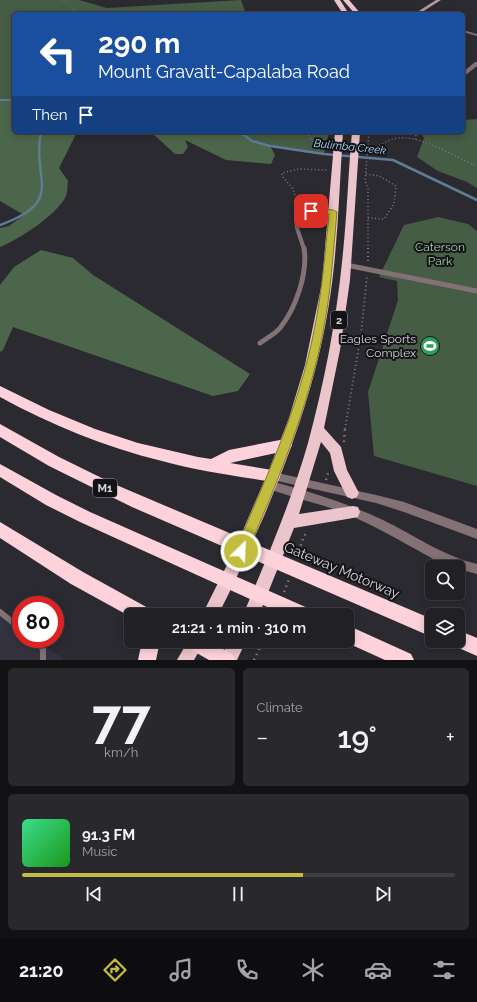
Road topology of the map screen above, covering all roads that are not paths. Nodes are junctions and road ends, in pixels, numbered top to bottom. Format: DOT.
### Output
graph roads {
  1 [pos="336,0"];
  2 [pos="346,0"];
  3 [pos="437,0"];
  4 [pos="430,6"];
  5 [pos="345,12"];
  6 [pos="356,12"];
  7 [pos="420,12"];
  8 [pos="424,12"];
  9 [pos="465,32"];
  10 [pos="477,35"];
  11 [pos="477,63"];
  12 [pos="465,73"];
  13 [pos="338,134"];
  14 [pos="356,134"];
  15 [pos="333,212"];
  16 [pos="346,265"];
  17 [pos="477,291"];
  18 [pos="260,343"];
  19 [pos="0,391"];
  20 [pos="0,430"];
  21 [pos="318,430"];
  22 [pos="285,445"];
  23 [pos="213,466"];
  24 [pos="0,470"];
  25 [pos="272,480"];
  26 [pos="301,487"];
  27 [pos="352,493"];
  28 [pos="353,512"];
  29 [pos="289,522"];
  30 [pos="0,529"];
  31 [pos="477,534"];
  32 [pos="477,569"];
  33 [pos="131,608"];
  34 [pos="214,608"];
  35 [pos="254,608"];
  36 [pos="288,608"];
  37 [pos="0,612"];
  38 [pos="12,622"];
  39 [pos="425,625"];
  40 [pos="354,637"];
  41 [pos="465,641"];
  42 [pos="477,646"];
  43 [pos="42,648"];
  44 [pos="150,648"];
  45 [pos="192,648"];
  46 [pos="206,648"];
  47 [pos="234,648"];
  48 [pos="42,660"];
  49 [pos="147,660"];
  50 [pos="185,660"];
  51 [pos="227,660"];
  52 [pos="405,660"];
  1 -- 5 [label="highway"];
  2 -- 6 [label="highway"];
  3 -- 4 [label="main road"];
  4 -- 7 [label="main road"];
  4 -- 8 [label="main road"];
  9 -- 10 [label="street"];
  11 -- 12 [label="street"];
  13 -- 15 [label="highway, 2"];
  14 -- 16 [label="highway, 2"];
  15 -- 18 [label="lane"];
  15 -- 22 [label="highway, 2"];
  16 -- 17 [label="lane"];
  16 -- 21 [label="highway, 2"];
  19 -- 23 [label="highway"];
  20 -- 39 [label="highway, Gateway Motorway / M1"];
  21 -- 26 [label="highway, 2"];
  21 -- 27 [label="highway"];
  22 -- 23 [label="highway"];
  22 -- 25 [label="highway, 2"];
  23 -- 25 [label="highway"];
  24 -- 36 [label="highway"];
  25 -- 26 [label="street"];
  25 -- 34 [label="highway, 2"];
  26 -- 27 [label="street"];
  26 -- 28 [label="street"];
  26 -- 29 [label="highway, 2"];
  27 -- 31 [label="street"];
  28 -- 29 [label="highway"];
  28 -- 32 [label="street"];
  29 -- 35 [label="highway, 2"];
  30 -- 33 [label="highway"];
  37 -- 38 [label="lane"];
  40 -- 52 [label="highway"];
  41 -- 42 [label="highway"];
  43 -- 48 [label="lane"];
  44 -- 49 [label="highway"];
  45 -- 50 [label="highway"];
  46 -- 51 [label="highway"];
  47 -- 51 [label="highway"];
}
